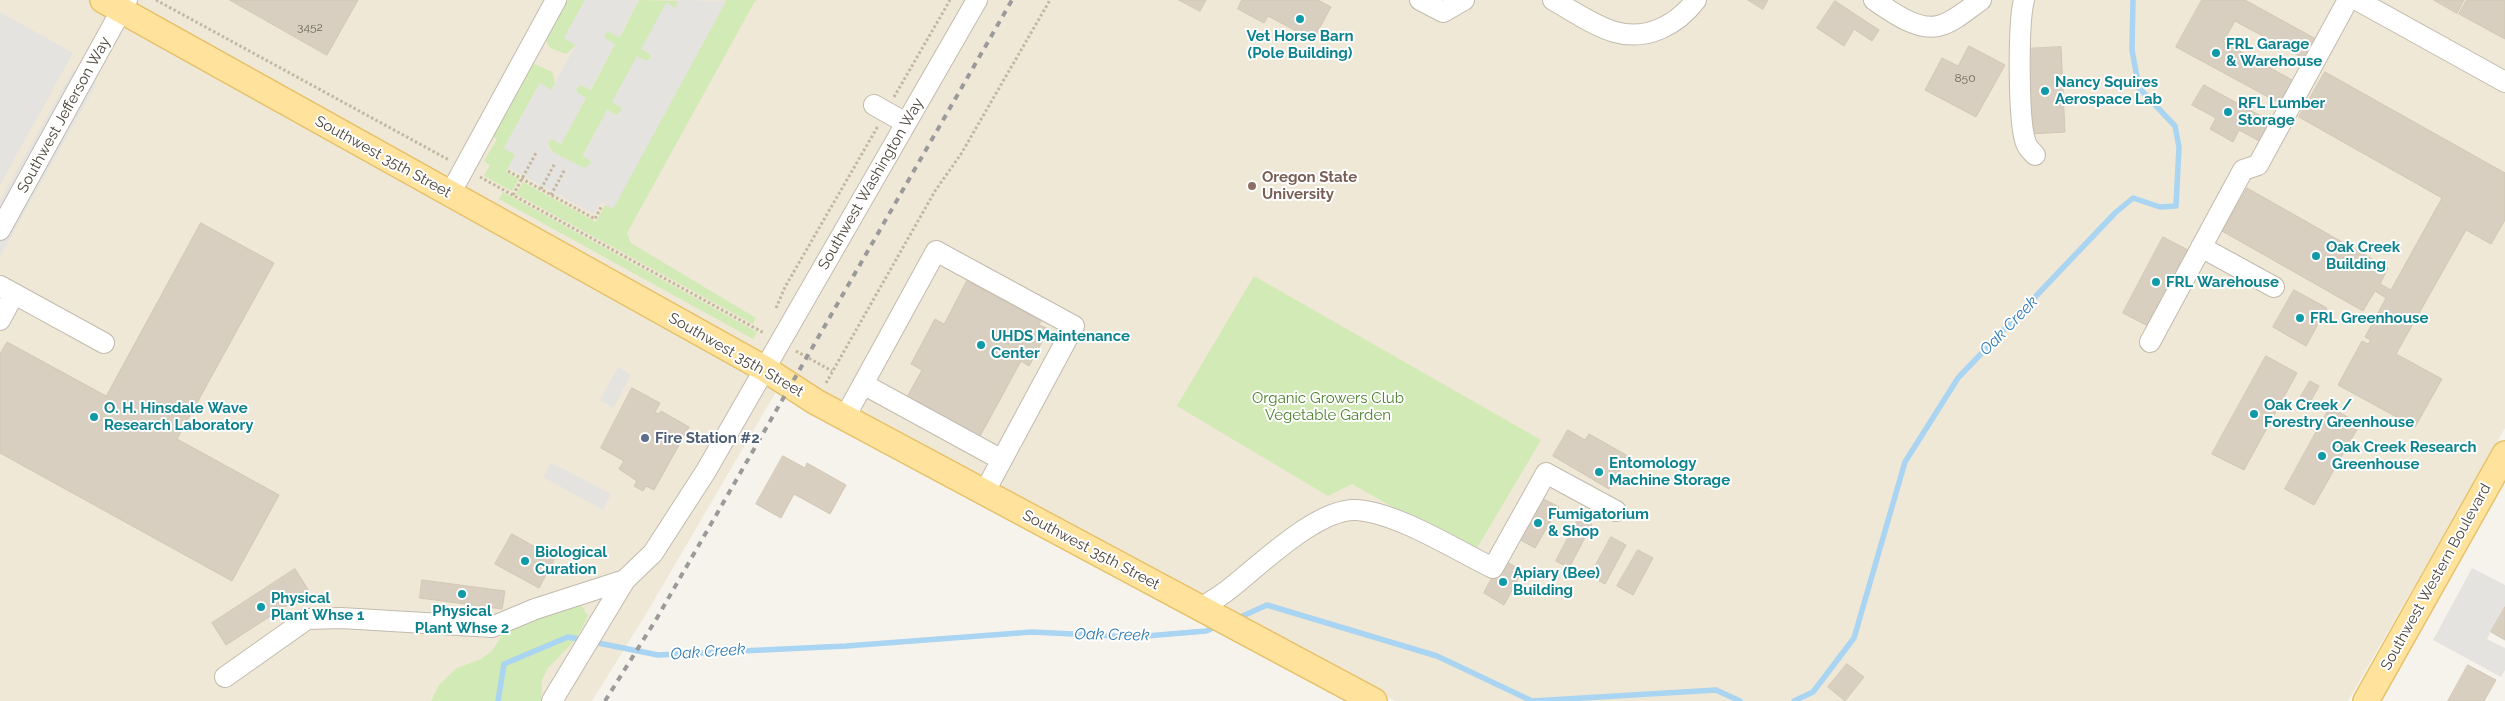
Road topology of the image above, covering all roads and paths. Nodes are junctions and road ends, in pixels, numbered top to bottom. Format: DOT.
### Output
graph roads {
  1 [pos="156,0"];
  2 [pos="556,0"];
  3 [pos="950,0"];
  4 [pos="977,0"];
  5 [pos="1050,0"];
  6 [pos="1420,0"];
  7 [pos="1464,0"];
  8 [pos="1553,0"];
  9 [pos="1696,0"];
  10 [pos="1874,0"];
  11 [pos="1981,0"];
  12 [pos="2024,0"];
  13 [pos="2348,0"];
  14 [pos="2358,0"];
  15 [pos="117,3"];
  16 [pos="2385,6"];
  17 [pos="2505,82"];
  18 [pos="880,108"];
  19 [pos="906,124"];
  20 [pos="536,153"];
  21 [pos="2035,155"];
  22 [pos="555,163"];
  23 [pos="464,168"];
  24 [pos="565,169"];
  25 [pos="508,171"];
  26 [pos="522,178"];
  27 [pos="541,189"];
  28 [pos="450,194"];
  29 [pos="551,195"];
  30 [pos="514,196"];
  31 [pos="602,205"];
  32 [pos="0,230"];
  33 [pos="2201,247"];
  34 [pos="2274,287"];
  35 [pos="7,290"];
  36 [pos="774,312"];
  37 [pos="0,320"];
  38 [pos="766,328"];
  39 [pos="763,333"];
  40 [pos="780,342"];
  41 [pos="2150,342"];
  42 [pos="104,343"];
  43 [pos="757,364"];
  44 [pos="832,371"];
  45 [pos="863,384"];
  46 [pos="816,402"];
  47 [pos="845,417"];
  48 [pos="2505,454"];
  49 [pos="1002,460"];
  50 [pos="984,493"];
  51 [pos="1616,511"];
  52 [pos="625,580"];
  53 [pos="1206,612"];
  54 [pos="225,676"];
  55 [pos="557,693"];
  56 [pos="1374,701"];
  57 [pos="2366,701"];
  1 -- 23 [label="path"];
  2 -- 23 [label="street"];
  3 -- 18 [label="path"];
  4 -- 19 [label="street, Southwest Washington Way"];
  5 -- 44 [label="path"];
  6 -- 7 [label="street"];
  8 -- 9 [label="street"];
  10 -- 11 [label="street"];
  12 -- 21 [label="street"];
  13 -- 33 [label="street"];
  14 -- 16 [label="street"];
  15 -- 28 [label="main road, Southwest 35th Street"];
  15 -- 32 [label="street, Southwest Jefferson Way"];
  16 -- 17 [label="street"];
  18 -- 19 [label="street"];
  18 -- 36 [label="path"];
  19 -- 40 [label="street, Southwest Washington Way"];
  20 -- 26 [label="path"];
  22 -- 27 [label="path"];
  23 -- 28 [label="street"];
  23 -- 30 [label="path"];
  24 -- 29 [label="path"];
  25 -- 26 [label="path"];
  26 -- 27 [label="path"];
  26 -- 30 [label="path"];
  27 -- 29 [label="path"];
  28 -- 43 [label="main road, Southwest 35th Street"];
  29 -- 31 [label="path"];
  30 -- 39 [label="path"];
  33 -- 34 [label="street"];
  33 -- 41 [label="street"];
  35 -- 37 [label="street"];
  35 -- 42 [label="street"];
  38 -- 39 [label="path"];
  39 -- 40 [label="path"];
  39 -- 43 [label="path"];
  40 -- 43 [label="street, Southwest Washington Way"];
  40 -- 44 [label="path"];
  43 -- 46 [label="main road, Southwest 35th Street"];
  43 -- 52 [label="street, Southwest Washington Way"];
  44 -- 46 [label="path"];
  45 -- 47 [label="street"];
  45 -- 49 [label="street"];
  45 -- 49 [label="street"];
  46 -- 47 [label="main road, Southwest 35th Street"];
  47 -- 50 [label="main road, Southwest 35th Street"];
  48 -- 57 [label="main road, Southwest Western Boulevard"];
  49 -- 50 [label="street"];
  50 -- 53 [label="main road, Southwest 35th Street"];
  51 -- 53 [label="street"];
  52 -- 54 [label="street"];
  52 -- 55 [label="street"];
  53 -- 56 [label="main road, Southwest 35th Street"];
}
